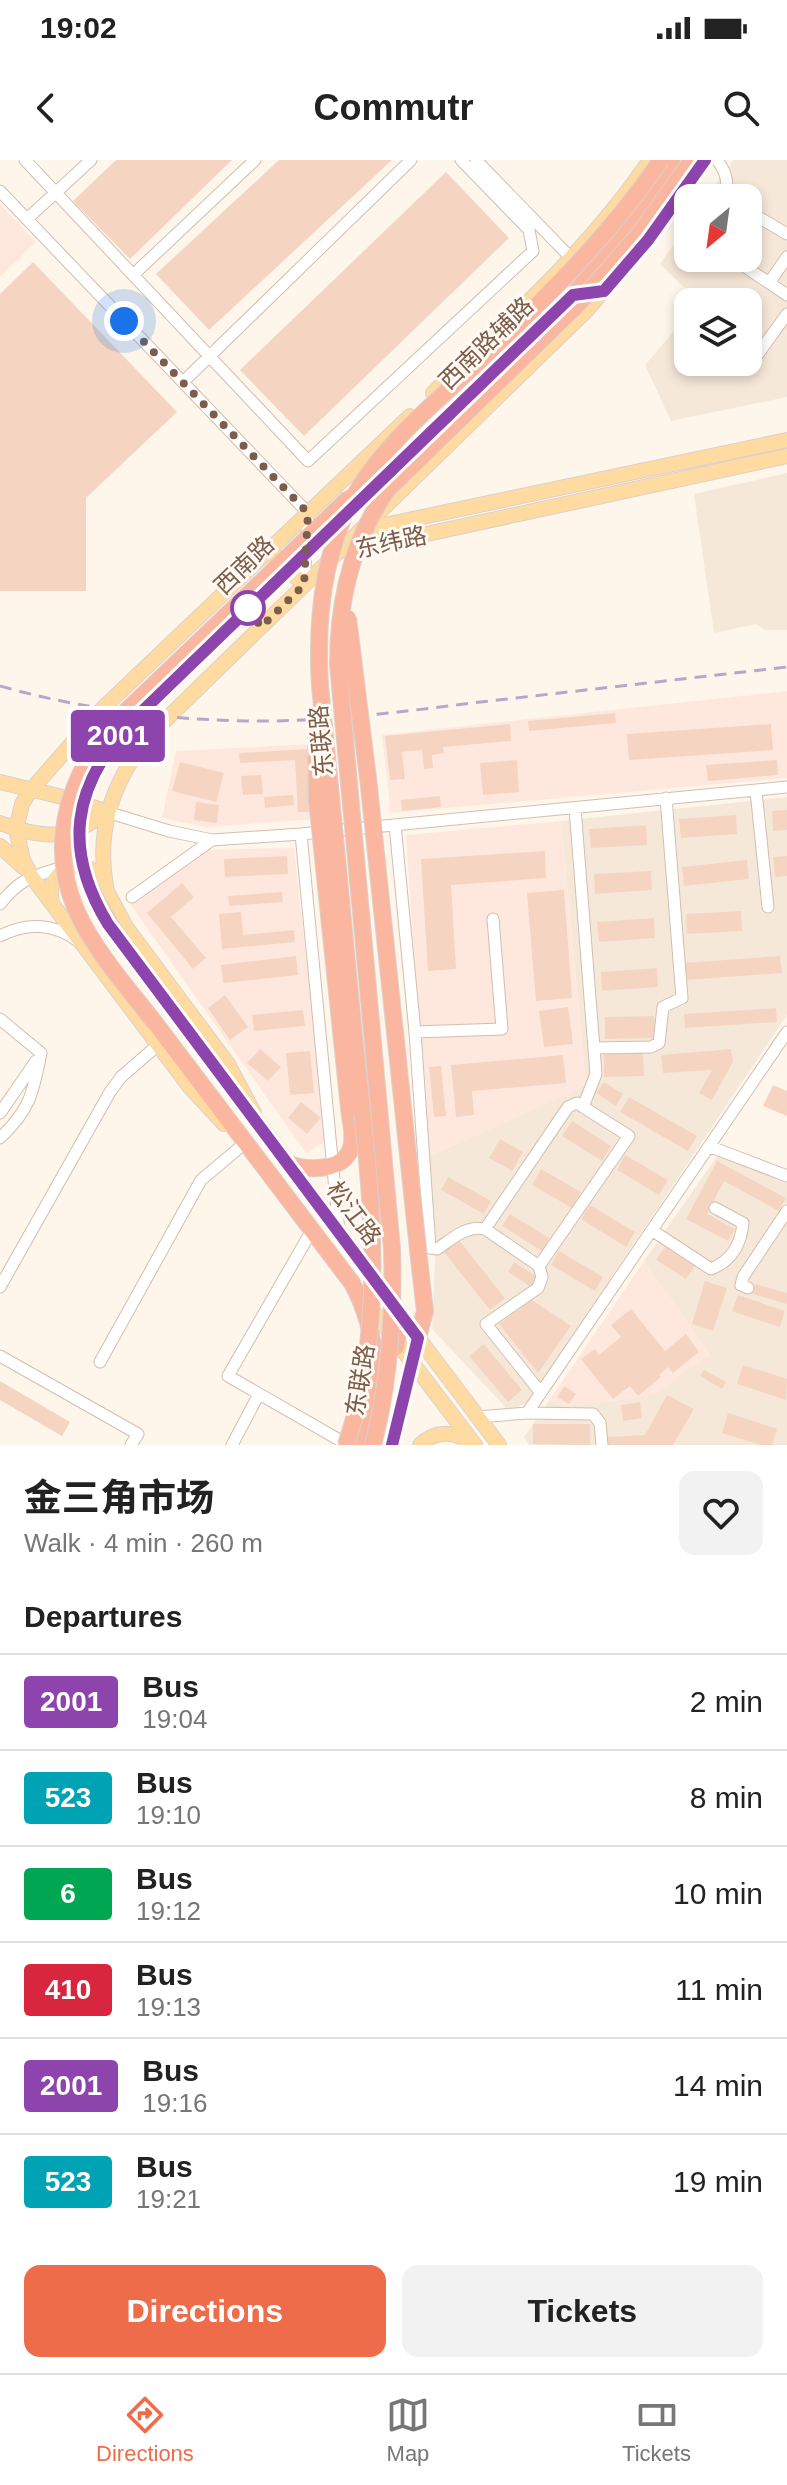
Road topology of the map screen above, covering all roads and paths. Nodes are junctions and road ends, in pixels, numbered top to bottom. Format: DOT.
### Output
graph roads {
  1 [pos="25,160"];
  2 [pos="91,160"];
  3 [pos="255,160"];
  4 [pos="411,160"];
  5 [pos="461,160"];
  6 [pos="476,160"];
  7 [pos="650,160"];
  8 [pos="661,160"];
  9 [pos="672,160"];
  10 [pos="682,160"];
  11 [pos="692,160"];
  12 [pos="705,160"];
  13 [pos="717,160"];
  14 [pos="692,184"];
  15 [pos="728,184"];
  16 [pos="0,191"];
  17 [pos="56,192"];
  18 [pos="674,211"];
  19 [pos="27,219"];
  20 [pos="762,219"];
  21 [pos="787,234"];
  22 [pos="787,257"];
  23 [pos="571,258"];
  24 [pos="753,272"];
  25 [pos="133,275"];
  26 [pos="769,283"];
  27 [pos="604,291"];
  28 [pos="573,295"];
  29 [pos="787,295"];
  30 [pos="787,314"];
  31 [pos="762,348"];
  32 [pos="210,357"];
  33 [pos="183,382"];
  34 [pos="445,411"];
  35 [pos="787,440"];
  36 [pos="787,456"];
  37 [pos="308,513"];
  38 [pos="359,531"];
  39 [pos="269,550"];
  40 [pos="336,554"];
  41 [pos="349,571"];
  42 [pos="304,585"];
  43 [pos="318,657"];
  44 [pos="0,782"];
  45 [pos="787,787"];
  46 [pos="31,790"];
  47 [pos="756,791"];
  48 [pos="666,798"];
  49 [pos="575,808"];
  50 [pos="107,812"];
  51 [pos="0,823"];
  52 [pos="395,825"];
  53 [pos="16,829"];
  54 [pos="301,834"];
  55 [pos="212,840"];
  56 [pos="0,846"];
  57 [pos="15,859"];
  58 [pos="70,865"];
  59 [pos="32,877"];
  60 [pos="106,886"];
  61 [pos="13,887"];
  62 [pos="132,897"];
  63 [pos="0,904"];
  64 [pos="52,904"];
  65 [pos="768,907"];
  66 [pos="493,919"];
  67 [pos="0,936"];
  68 [pos="83,945"];
  69 [pos="172,1009"];
  70 [pos="0,1019"];
  71 [pos="155,1023"];
  72 [pos="415,1032"];
  73 [pos="787,1032"];
  74 [pos="158,1045"];
  75 [pos="594,1048"];
  76 [pos="41,1053"];
  77 [pos="583,1107"];
  78 [pos="0,1113"];
  79 [pos="262,1129"];
  80 [pos="0,1138"];
  81 [pos="245,1143"];
  82 [pos="711,1147"];
  83 [pos="287,1163"];
  84 [pos="332,1164"];
  85 [pos="787,1176"];
  86 [pos="715,1208"];
  87 [pos="787,1211"];
  88 [pos="485,1229"];
  89 [pos="312,1230"];
  90 [pos="653,1231"];
  91 [pos="339,1232"];
  92 [pos="539,1266"];
  93 [pos="352,1283"];
  94 [pos="0,1287"];
  95 [pos="748,1288"];
  96 [pos="401,1315"];
  97 [pos="418,1338"];
  98 [pos="397,1342"];
  99 [pos="374,1349"];
  100 [pos="0,1356"];
  101 [pos="100,1362"];
  102 [pos="412,1363"];
  103 [pos="541,1393"];
  104 [pos="259,1394"];
  105 [pos="527,1413"];
  106 [pos="478,1417"];
  107 [pos="131,1445"];
  108 [pos="232,1445"];
  109 [pos="347,1445"];
  110 [pos="362,1445"];
  111 [pos="374,1445"];
  112 [pos="392,1445"];
  113 [pos="420,1445"];
  114 [pos="474,1445"];
  115 [pos="499,1445"];
  116 [pos="602,1445"];
  1 -- 17 [label="street"];
  2 -- 17 [label="street"];
  3 -- 25 [label="street"];
  4 -- 32 [label="street"];
  5 -- 32 [label="street"];
  6 -- 23 [label="street"];
  7 -- 23 [label="main road, 西南路辅路"];
  8 -- 43 [label="highway, 东联路, bridge"];
  9 -- 34 [label="highway, 西南路"];
  10 -- 28 [label="highway, 西南路"];
  11 -- 41 [label="highway, 东联路, bridge"];
  12 -- 14 [label="main road, 西南路辅路"];
  13 -- 15 [label="street"];
  16 -- 19 [label="street"];
  17 -- 19 [label="street"];
  17 -- 25 [label="street"];
  18 -- 27 [label="main road, 西南路辅路"];
  19 -- 33 [label="street"];
  20 -- 21 [label="street"];
  22 -- 26 [label="street"];
  23 -- 37 [label="main road, 西南路辅路"];
  24 -- 26 [label="street"];
  25 -- 32 [label="street"];
  26 -- 29 [label="street"];
  27 -- 28 [label="highway"];
  27 -- 38 [label="main road, 西南路辅路"];
  28 -- 34 [label="highway, 西南路"];
  30 -- 31 [label="street"];
  32 -- 33 [label="street"];
  33 -- 37 [label="street"];
  34 -- 69 [label="highway, 西南路, bridge"];
  34 -- 71 [label="highway, 西南路, bridge"];
  35 -- 38 [label="main road, 东纬路"];
  36 -- 40 [label="main road, 东纬路"];
  37 -- 38 [label="main road, 东纬路"];
  37 -- 39 [label="main road, 西南路"];
  37 -- 40 [label="main road, 东纬路"];
  37 -- 42 [label="street"];
  38 -- 40 [label="main road, 西南路辅路"];
  39 -- 42 [label="main road"];
  39 -- 46 [label="main road, 西南路"];
  40 -- 42 [label="main road"];
  41 -- 97 [label="highway, bridge"];
  41 -- 111 [label="highway, 东联路, bridge"];
  42 -- 50 [label="main road"];
  43 -- 84 [label="highway, bridge"];
  43 -- 109 [label="highway, 东联路, bridge"];
  44 -- 46 [label="main road"];
  45 -- 47 [label="street"];
  46 -- 50 [label="main road"];
  46 -- 53 [label="main road, 西南路"];
  47 -- 48 [label="street"];
  47 -- 65 [label="street"];
  48 -- 49 [label="street"];
  48 -- 75 [label="street"];
  49 -- 52 [label="street"];
  49 -- 75 [label="street"];
  50 -- 53 [label="main road"];
  50 -- 55 [label="street"];
  50 -- 60 [label="main road"];
  51 -- 53 [label="main road"];
  52 -- 54 [label="street"];
  52 -- 72 [label="street"];
  53 -- 57 [label="street"];
  53 -- 59 [label="main road"];
  54 -- 55 [label="street"];
  54 -- 84 [label="street"];
  55 -- 62 [label="street"];
  56 -- 57 [label="main road"];
  57 -- 59 [label="main road"];
  57 -- 61 [label="street"];
  58 -- 59 [label="street"];
  58 -- 60 [label="main road"];
  58 -- 64 [label="main road"];
  59 -- 61 [label="street"];
  59 -- 64 [label="main road"];
  60 -- 79 [label="main road"];
  61 -- 63 [label="street"];
  64 -- 68 [label="main road"];
  66 -- 72 [label="street"];
  67 -- 68 [label="street"];
  68 -- 74 [label="main road"];
  69 -- 79 [label="highway, 松江路"];
  70 -- 76 [label="street"];
  71 -- 81 [label="highway, 松江路"];
  72 -- 88 [label="street"];
  73 -- 82 [label="street"];
  74 -- 81 [label="main road"];
  74 -- 94 [label="street"];
  75 -- 77 [label="street"];
  76 -- 78 [label="street"];
  76 -- 80 [label="street"];
  77 -- 88 [label="street"];
  77 -- 92 [label="street"];
  79 -- 83 [label="highway, 松江路"];
  81 -- 89 [label="highway, 松江路"];
  81 -- 101 [label="street"];
  82 -- 85 [label="street"];
  82 -- 90 [label="street"];
  83 -- 84 [label="highway"];
  83 -- 91 [label="highway, 松江路"];
  84 -- 91 [label="street"];
  86 -- 90 [label="street"];
  87 -- 95 [label="street"];
  88 -- 92 [label="street"];
  89 -- 93 [label="highway, 松江路"];
  89 -- 104 [label="street"];
  90 -- 103 [label="street"];
  91 -- 96 [label="highway, 松江路"];
  92 -- 103 [label="street"];
  93 -- 98 [label="main road, 松江路"];
  93 -- 99 [label="highway"];
  96 -- 97 [label="main road, 松江路"];
  96 -- 98 [label="highway"];
  97 -- 102 [label="main road"];
  97 -- 106 [label="main road, 松江路"];
  98 -- 102 [label="main road, 松江路"];
  98 -- 111 [label="highway"];
  99 -- 109 [label="main road"];
  99 -- 110 [label="highway"];
  100 -- 107 [label="street"];
  102 -- 112 [label="main road"];
  102 -- 114 [label="main road, 松江路"];
  103 -- 105 [label="street"];
  104 -- 108 [label="street"];
  104 -- 109 [label="street"];
  105 -- 106 [label="street"];
  105 -- 116 [label="street"];
  106 -- 115 [label="main road, 松江路"];
  113 -- 114 [label="main road"];
}
